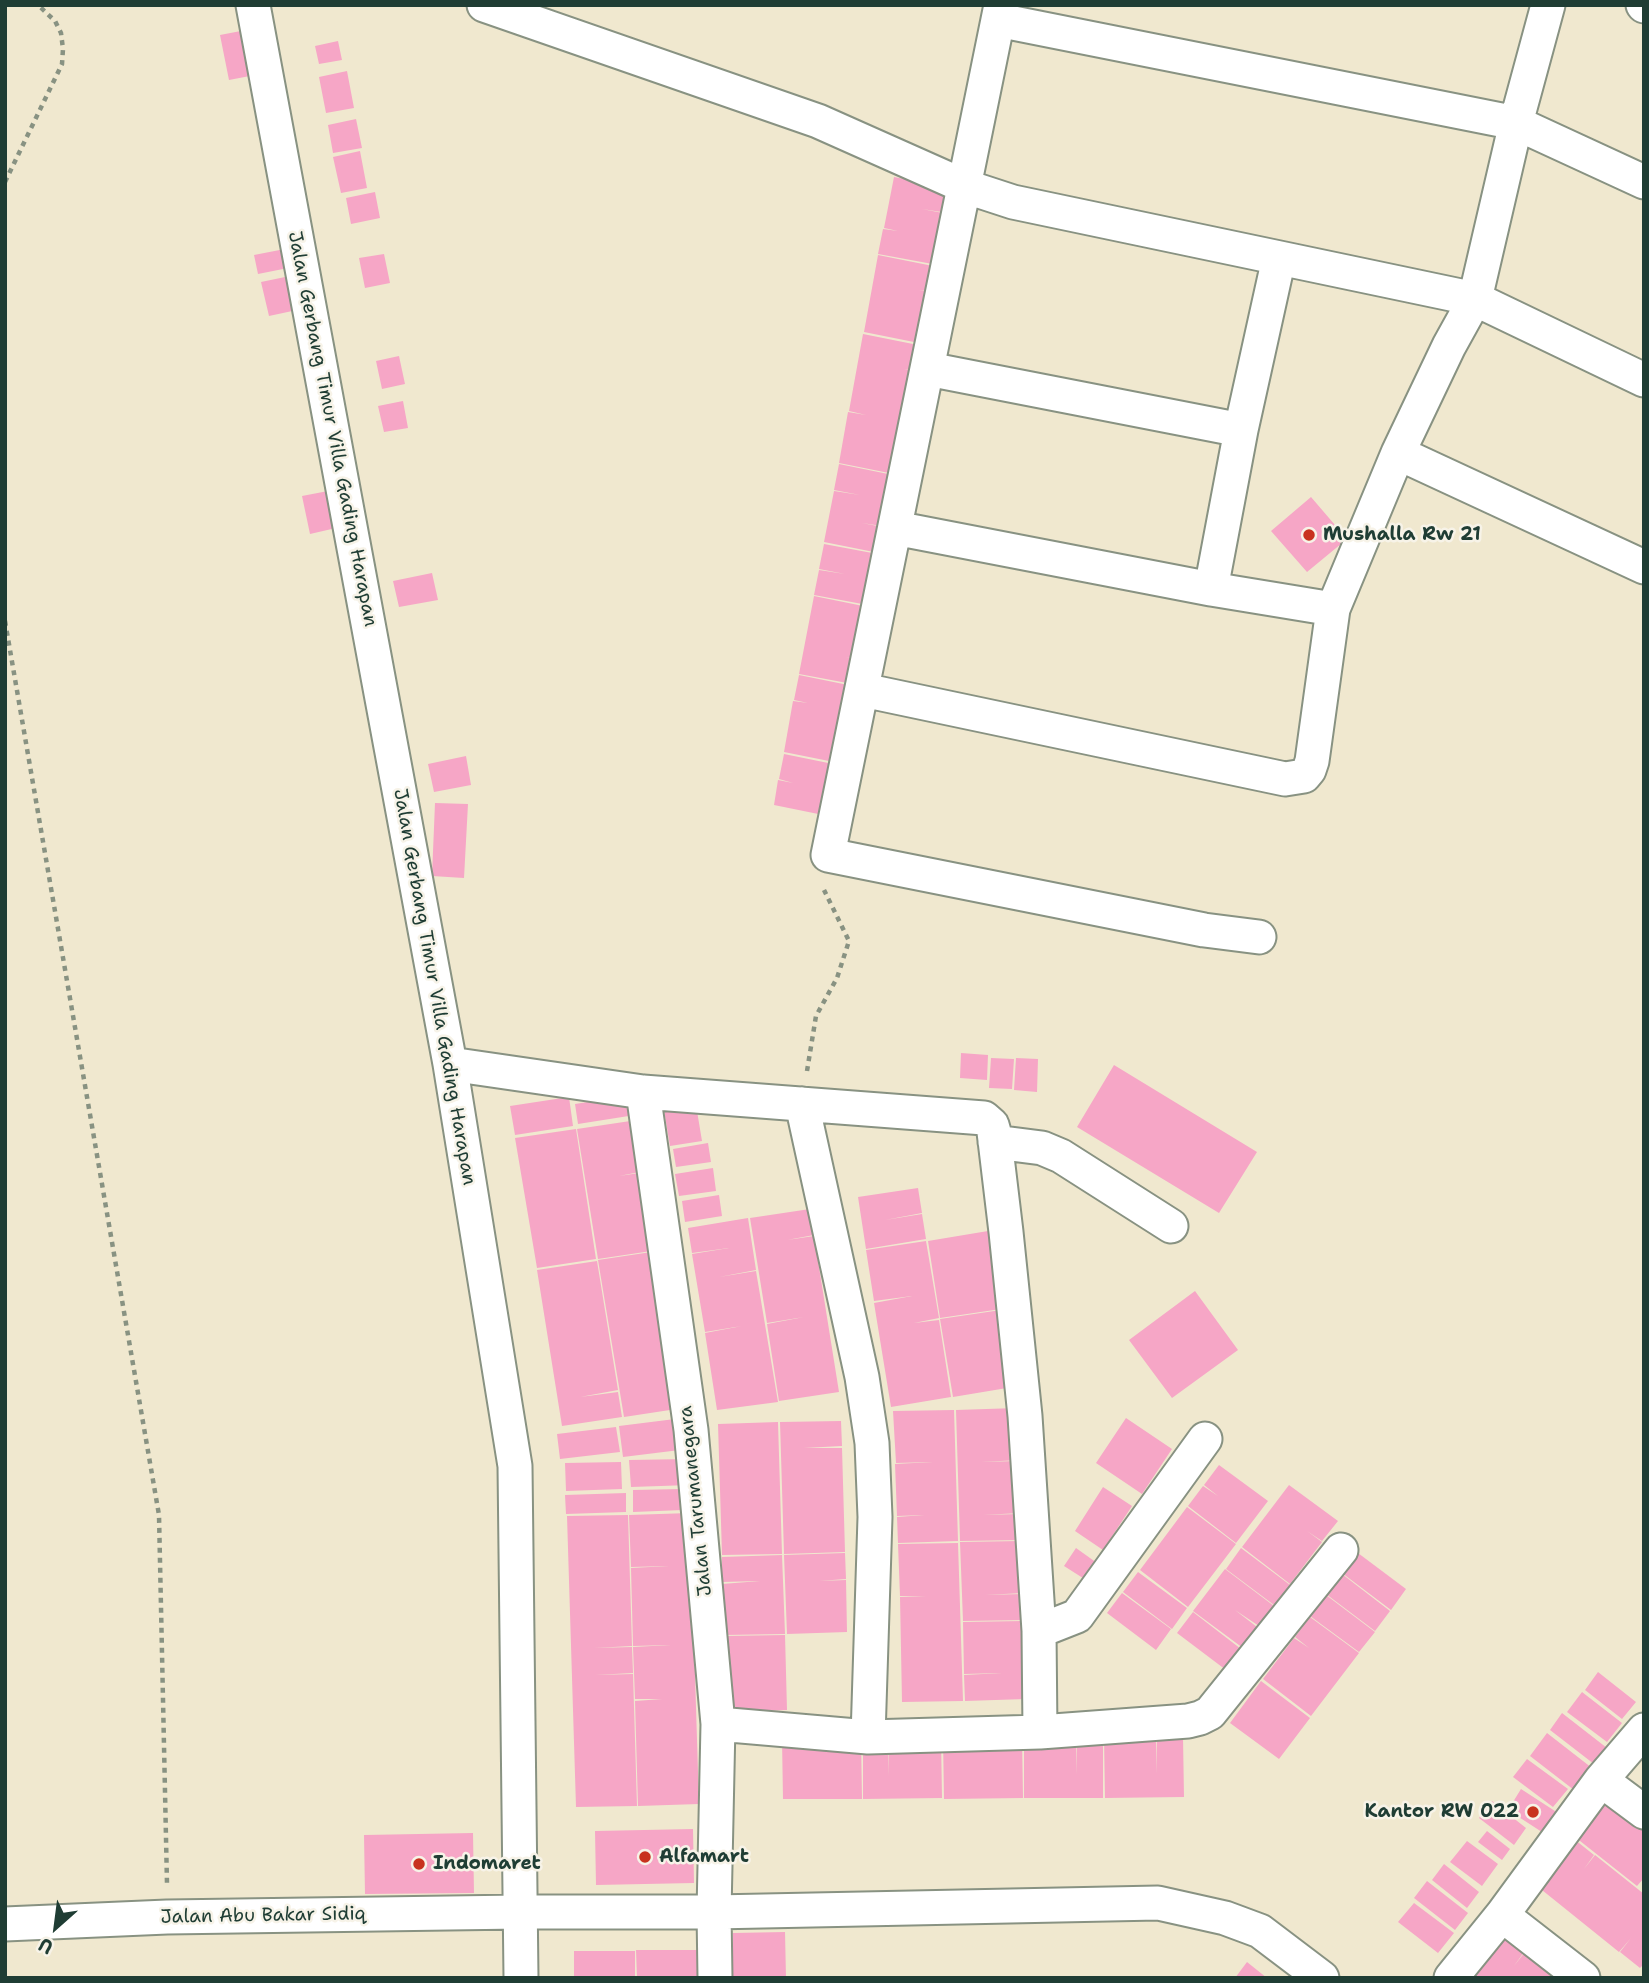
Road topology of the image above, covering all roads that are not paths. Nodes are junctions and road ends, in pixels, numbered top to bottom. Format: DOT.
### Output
graph roads {
  1 [pos="253,5"];
  2 [pos="484,5"];
  3 [pos="1548,5"];
  4 [pos="999,12"];
  5 [pos="1516,123"];
  6 [pos="1644,182"];
  7 [pos="964,186"];
  8 [pos="1279,258"];
  9 [pos="1475,299"];
  10 [pos="928,369"];
  11 [pos="1644,380"];
  12 [pos="1241,430"];
  13 [pos="1398,453"];
  14 [pos="895,528"];
  15 [pos="1644,567"];
  16 [pos="1211,589"];
  17 [pos="1333,609"];
  18 [pos="863,690"];
  19 [pos="1259,937"];
  20 [pos="450,1064"];
  21 [pos="643,1092"];
  22 [pos="802,1104"];
  23 [pos="995,1142"];
  24 [pos="1171,1226"];
  25 [pos="1205,1439"];
  26 [pos="1340,1550"];
  27 [pos="1039,1631"];
  28 [pos="718,1724"];
  29 [pos="1644,1730"];
  30 [pos="1040,1732"];
  31 [pos="868,1737"];
  32 [pos="1601,1780"];
  33 [pos="1644,1812"];
  34 [pos="520,1912"];
  35 [pos="714,1912"];
  36 [pos="1502,1915"];
  37 [pos="5,1924"];
  38 [pos="521,1978"];
  39 [pos="715,1978"];
  40 [pos="1322,1978"];
  41 [pos="1451,1978"];
  42 [pos="1583,1978"];
  1 -- 20 [label="street, Jalan Gerbang Timur Villa Gading Harapan"];
  2 -- 7 [label="street"];
  3 -- 5 [label="street"];
  4 -- 5 [label="street"];
  4 -- 7 [label="street"];
  5 -- 6 [label="street"];
  5 -- 9 [label="street"];
  7 -- 8 [label="street"];
  7 -- 10 [label="street"];
  8 -- 9 [label="street"];
  8 -- 12 [label="street"];
  9 -- 11 [label="street"];
  9 -- 13 [label="street"];
  10 -- 12 [label="street"];
  10 -- 14 [label="street"];
  12 -- 16 [label="street"];
  13 -- 15 [label="street"];
  13 -- 17 [label="street"];
  14 -- 16 [label="street"];
  14 -- 18 [label="street"];
  16 -- 17 [label="street"];
  17 -- 18 [label="street"];
  18 -- 19 [label="street"];
  20 -- 21 [label="street"];
  20 -- 34 [label="street, Jalan Gerbang Timur Villa Gading Harapan"];
  21 -- 22 [label="street"];
  21 -- 28 [label="street, Jalan Tarumanegara"];
  22 -- 23 [label="street"];
  22 -- 31 [label="street"];
  23 -- 24 [label="street"];
  23 -- 27 [label="street"];
  25 -- 27 [label="street"];
  26 -- 30 [label="street"];
  27 -- 30 [label="street"];
  28 -- 31 [label="street"];
  28 -- 35 [label="street, Jalan Tarumanegara"];
  29 -- 32 [label="street"];
  30 -- 31 [label="street"];
  32 -- 33 [label="street"];
  32 -- 36 [label="street"];
  34 -- 35 [label="street, Jalan Abu Bakar Sidiq"];
  34 -- 37 [label="street, Jalan Abu Bakar Sidiq"];
  34 -- 38 [label="street, Jalan Gerbang Timur Villa Gading Harapan"];
  35 -- 39 [label="street, Jalan Tarumanegara"];
  35 -- 40 [label="street, Jalan Abu Bakar Sidiq"];
  36 -- 41 [label="street"];
  36 -- 42 [label="street"];
}
